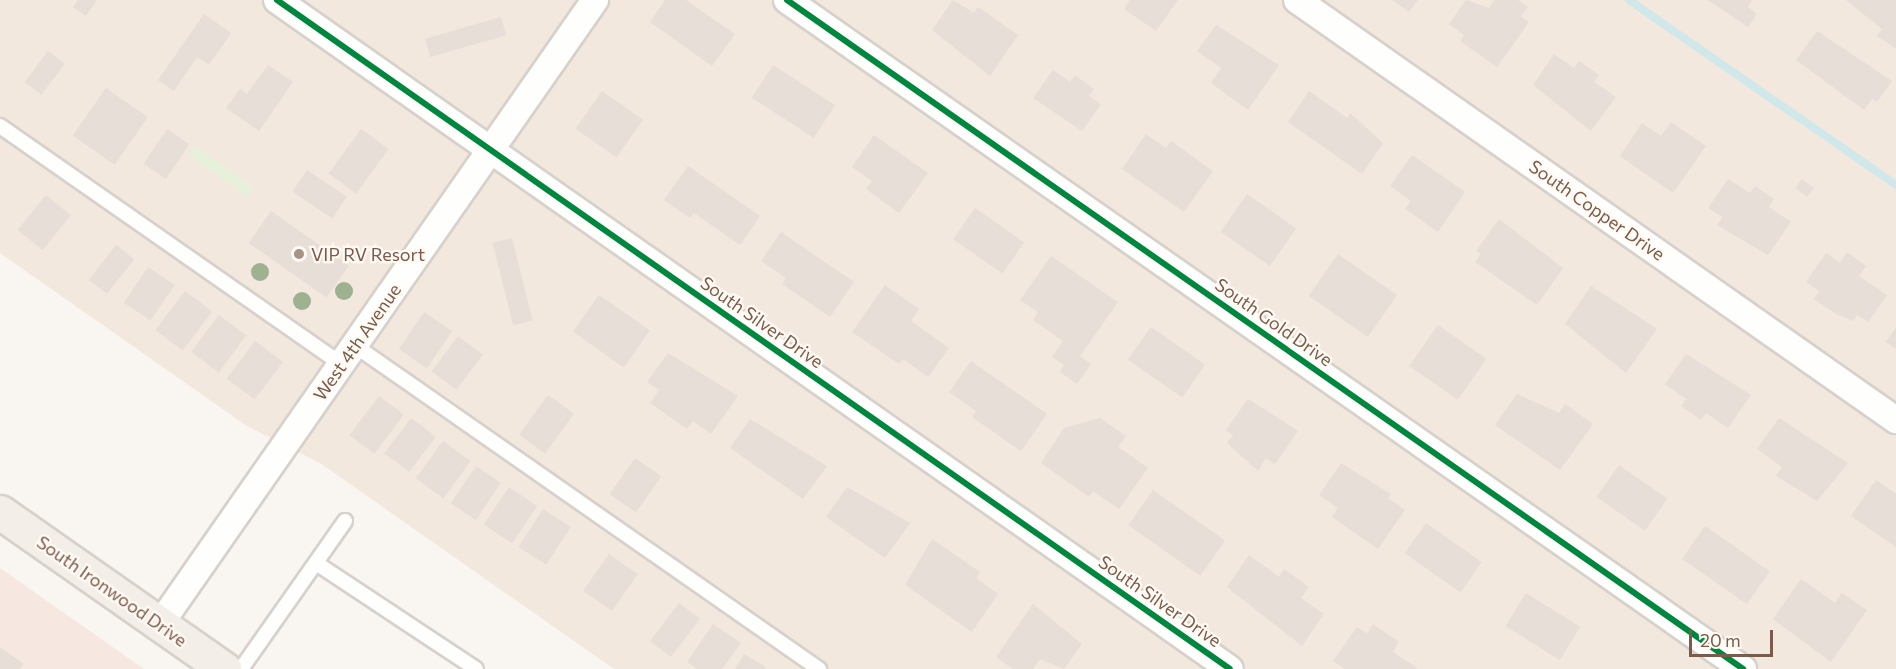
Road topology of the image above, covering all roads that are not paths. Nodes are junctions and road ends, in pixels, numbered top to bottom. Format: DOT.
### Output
graph roads {
  1 [pos="277,0"];
  2 [pos="595,0"];
  3 [pos="787,0"];
  4 [pos="1297,0"];
  5 [pos="0,126"];
  6 [pos="490,149"];
  7 [pos="348,354"];
  8 [pos="1896,420"];
  9 [pos="0,512"];
  10 [pos="345,521"];
  11 [pos="319,565"];
  12 [pos="160,624"];
  13 [pos="224,669"];
  14 [pos="241,669"];
  15 [pos="476,669"];
  16 [pos="819,669"];
  17 [pos="1230,669"];
  18 [pos="1743,669"];
  1 -- 6 [label="street, South Silver Drive"];
  2 -- 6 [label="street, West 4th Avenue"];
  3 -- 18 [label="street, South Gold Drive"];
  4 -- 8 [label="street, South Copper Drive"];
  5 -- 7 [label="lane"];
  6 -- 7 [label="street, West 4th Avenue"];
  6 -- 17 [label="street, South Silver Drive"];
  7 -- 12 [label="street, West 4th Avenue"];
  7 -- 16 [label="lane"];
  9 -- 12 [label="main road, South Ironwood Drive"];
  10 -- 11 [label="lane"];
  11 -- 14 [label="lane"];
  11 -- 15 [label="lane"];
  12 -- 13 [label="main road, South Ironwood Drive"];
}
